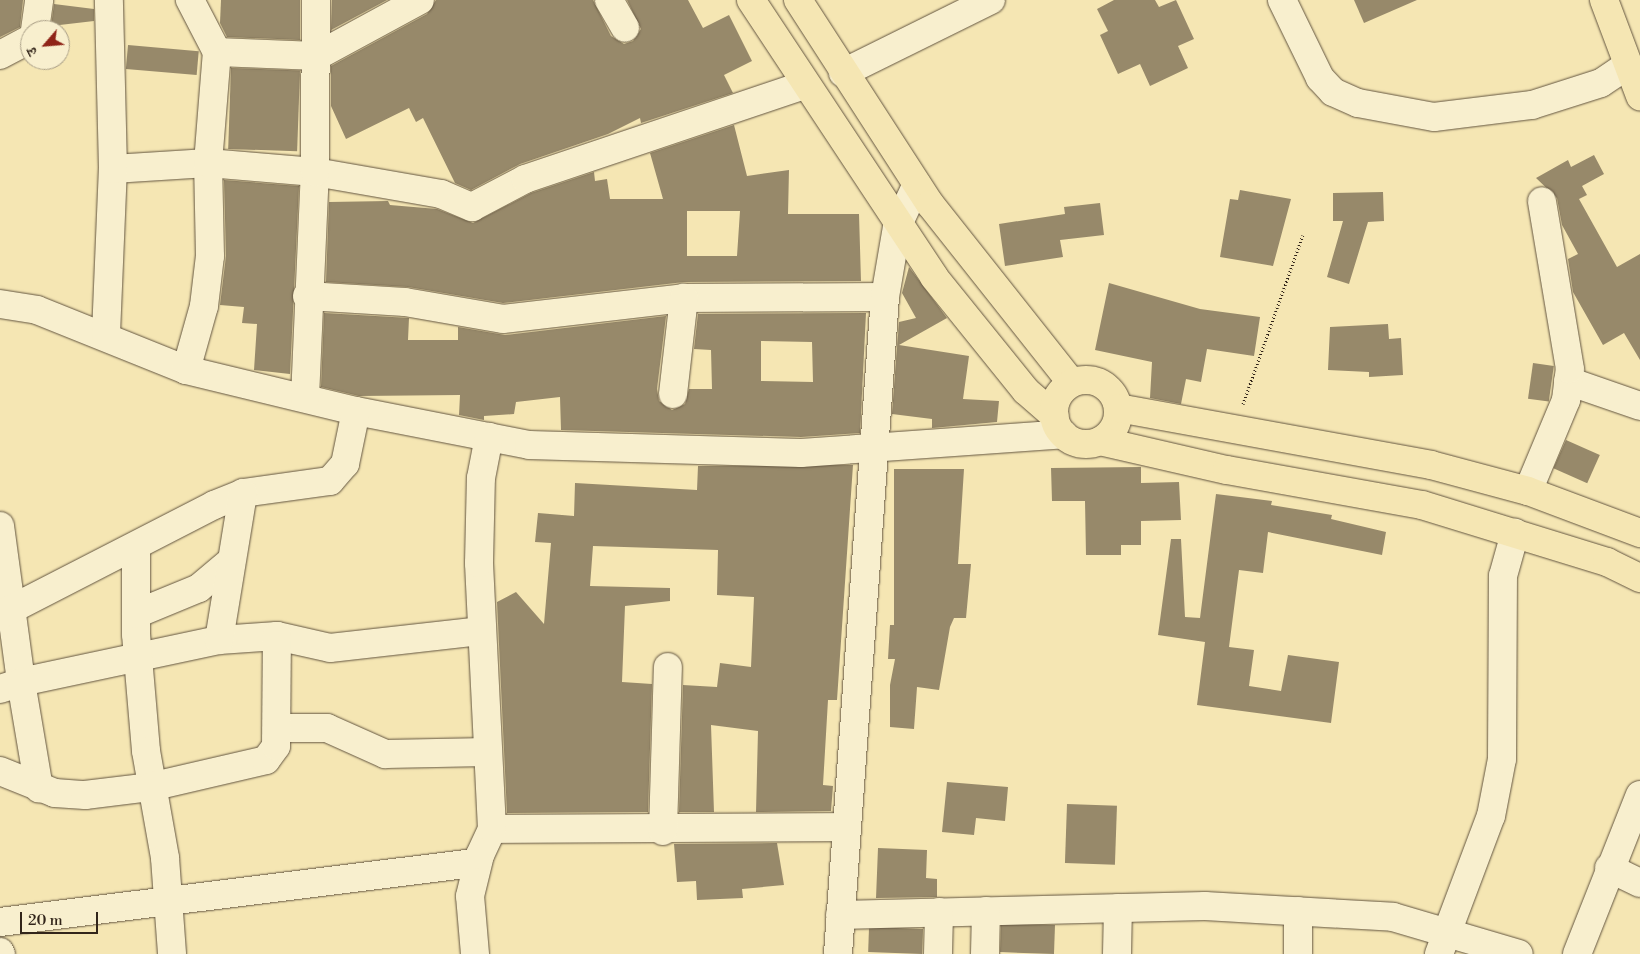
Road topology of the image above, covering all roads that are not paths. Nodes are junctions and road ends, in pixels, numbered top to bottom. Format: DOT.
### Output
graph roads {
  1 [pos="39,0"];
  2 [pos="109,0"];
  3 [pos="190,0"];
  4 [pos="316,0"];
  5 [pos="420,0"];
  6 [pos="609,0"];
  7 [pos="751,0"];
  8 [pos="798,0"];
  9 [pos="991,0"];
  10 [pos="1282,0"];
  11 [pos="1604,0"];
  12 [pos="36,20"];
  13 [pos="625,28"];
  14 [pos="20,44"];
  15 [pos="217,52"];
  16 [pos="0,55"];
  17 [pos="317,56"];
  18 [pos="1628,65"];
  19 [pos="843,73"];
  20 [pos="804,84"];
  21 [pos="1640,94"];
  22 [pos="208,163"];
  23 [pos="113,169"];
  24 [pos="315,172"];
  25 [pos="917,184"];
  26 [pos="1542,201"];
  27 [pos="897,227"];
  28 [pos="308,296"];
  29 [pos="885,297"];
  30 [pos="684,298"];
  31 [pos="0,304"];
  32 [pos="106,334"];
  33 [pos="186,370"];
  34 [pos="1568,381"];
  35 [pos="1072,383"];
  36 [pos="674,394"];
  37 [pos="305,398"];
  38 [pos="1640,406"];
  39 [pos="1118,408"];
  40 [pos="356,411"];
  41 [pos="1059,425"];
  42 [pos="489,437"];
  43 [pos="1100,441"];
  44 [pos="1309,443"];
  45 [pos="871,446"];
  46 [pos="1302,483"];
  47 [pos="1528,491"];
  48 [pos="243,493"];
  49 [pos="0,526"];
  50 [pos="1514,533"];
  51 [pos="1640,533"];
  52 [pos="136,546"];
  53 [pos="230,562"];
  54 [pos="1640,578"];
  55 [pos="6,612"];
  56 [pos="136,614"];
  57 [pos="482,631"];
  58 [pos="277,636"];
  59 [pos="219,640"];
  60 [pos="138,659"];
  61 [pos="668,667"];
  62 [pos="11,685"];
  63 [pos="277,728"];
  64 [pos="488,752"];
  65 [pos="0,771"];
  66 [pos="150,786"];
  67 [pos="39,788"];
  68 [pos="1640,795"];
  69 [pos="846,827"];
  70 [pos="492,829"];
  71 [pos="663,831"];
  72 [pos="477,863"];
  73 [pos="1609,868"];
  74 [pos="1640,883"];
  75 [pos="169,898"];
  76 [pos="1118,908"];
  77 [pos="986,911"];
  78 [pos="1298,911"];
  79 [pos="939,912"];
  80 [pos="840,915"];
  81 [pos="0,922"];
  82 [pos="1443,943"];
  83 [pos="469,952"];
  84 [pos="172,954"];
  85 [pos="838,954"];
  86 [pos="938,954"];
  87 [pos="985,954"];
  88 [pos="1118,954"];
  89 [pos="1298,954"];
  90 [pos="1519,954"];
  91 [pos="1577,954"];
  1 -- 12 [label="street"];
  2 -- 23 [label="street"];
  3 -- 15 [label="street"];
  4 -- 17 [label="street"];
  5 -- 17 [label="street"];
  6 -- 13 [label="street"];
  7 -- 20 [label="main road"];
  8 -- 19 [label="main road"];
  9 -- 19 [label="street"];
  10 -- 18 [label="street"];
  11 -- 18 [label="main road"];
  14 -- 16 [label="street"];
  15 -- 17 [label="street"];
  15 -- 22 [label="street"];
  17 -- 24 [label="street"];
  18 -- 21 [label="main road"];
  19 -- 25 [label="main road"];
  20 -- 24 [label="street"];
  20 -- 27 [label="main road"];
  22 -- 23 [label="street"];
  22 -- 24 [label="street"];
  22 -- 33 [label="street"];
  23 -- 32 [label="street"];
  24 -- 28 [label="street"];
  25 -- 27 [label="street"];
  25 -- 35 [label="main road"];
  26 -- 34 [label="street"];
  27 -- 29 [label="street"];
  27 -- 41 [label="main road"];
  28 -- 30 [label="street"];
  28 -- 37 [label="street"];
  29 -- 30 [label="street"];
  29 -- 45 [label="street"];
  30 -- 36 [label="street"];
  31 -- 32 [label="street"];
  32 -- 33 [label="street"];
  33 -- 37 [label="street"];
  34 -- 38 [label="street"];
  34 -- 47 [label="street"];
  35 -- 39 [label="main road"];
  35 -- 41 [label="main road"];
  37 -- 40 [label="street"];
  39 -- 43 [label="main road"];
  39 -- 44 [label="main road"];
  40 -- 42 [label="street"];
  40 -- 48 [label="street"];
  41 -- 43 [label="main road"];
  41 -- 45 [label="street"];
  42 -- 45 [label="street"];
  42 -- 57 [label="street"];
  43 -- 46 [label="main road"];
  44 -- 46 [label="main road"];
  44 -- 47 [label="main road"];
  45 -- 69 [label="street"];
  46 -- 50 [label="main road"];
  47 -- 51 [label="main road"];
  48 -- 52 [label="street"];
  48 -- 53 [label="street"];
  49 -- 55 [label="street"];
  50 -- 54 [label="main road"];
  50 -- 82 [label="street"];
  52 -- 55 [label="street"];
  52 -- 56 [label="street"];
  53 -- 56 [label="street"];
  53 -- 59 [label="street"];
  55 -- 62 [label="street"];
  56 -- 60 [label="street"];
  57 -- 58 [label="street"];
  57 -- 64 [label="street"];
  58 -- 59 [label="street"];
  58 -- 63 [label="street"];
  59 -- 60 [label="street"];
  60 -- 62 [label="street"];
  60 -- 66 [label="street"];
  61 -- 71 [label="street"];
  62 -- 67 [label="street"];
  63 -- 64 [label="street"];
  63 -- 66 [label="street"];
  64 -- 70 [label="street"];
  65 -- 67 [label="street"];
  66 -- 67 [label="street"];
  66 -- 75 [label="street"];
  68 -- 73 [label="street"];
  69 -- 71 [label="street"];
  69 -- 80 [label="street"];
  70 -- 71 [label="street"];
  70 -- 72 [label="street"];
  72 -- 75 [label="street"];
  72 -- 83 [label="street"];
  73 -- 74 [label="street"];
  73 -- 91 [label="street"];
  75 -- 81 [label="street"];
  75 -- 84 [label="street"];
  76 -- 77 [label="street"];
  76 -- 78 [label="street"];
  76 -- 88 [label="street"];
  77 -- 79 [label="street"];
  77 -- 87 [label="street"];
  78 -- 82 [label="street"];
  78 -- 89 [label="street"];
  79 -- 80 [label="street"];
  79 -- 86 [label="street"];
  80 -- 85 [label="street"];
  82 -- 90 [label="street"];
}
